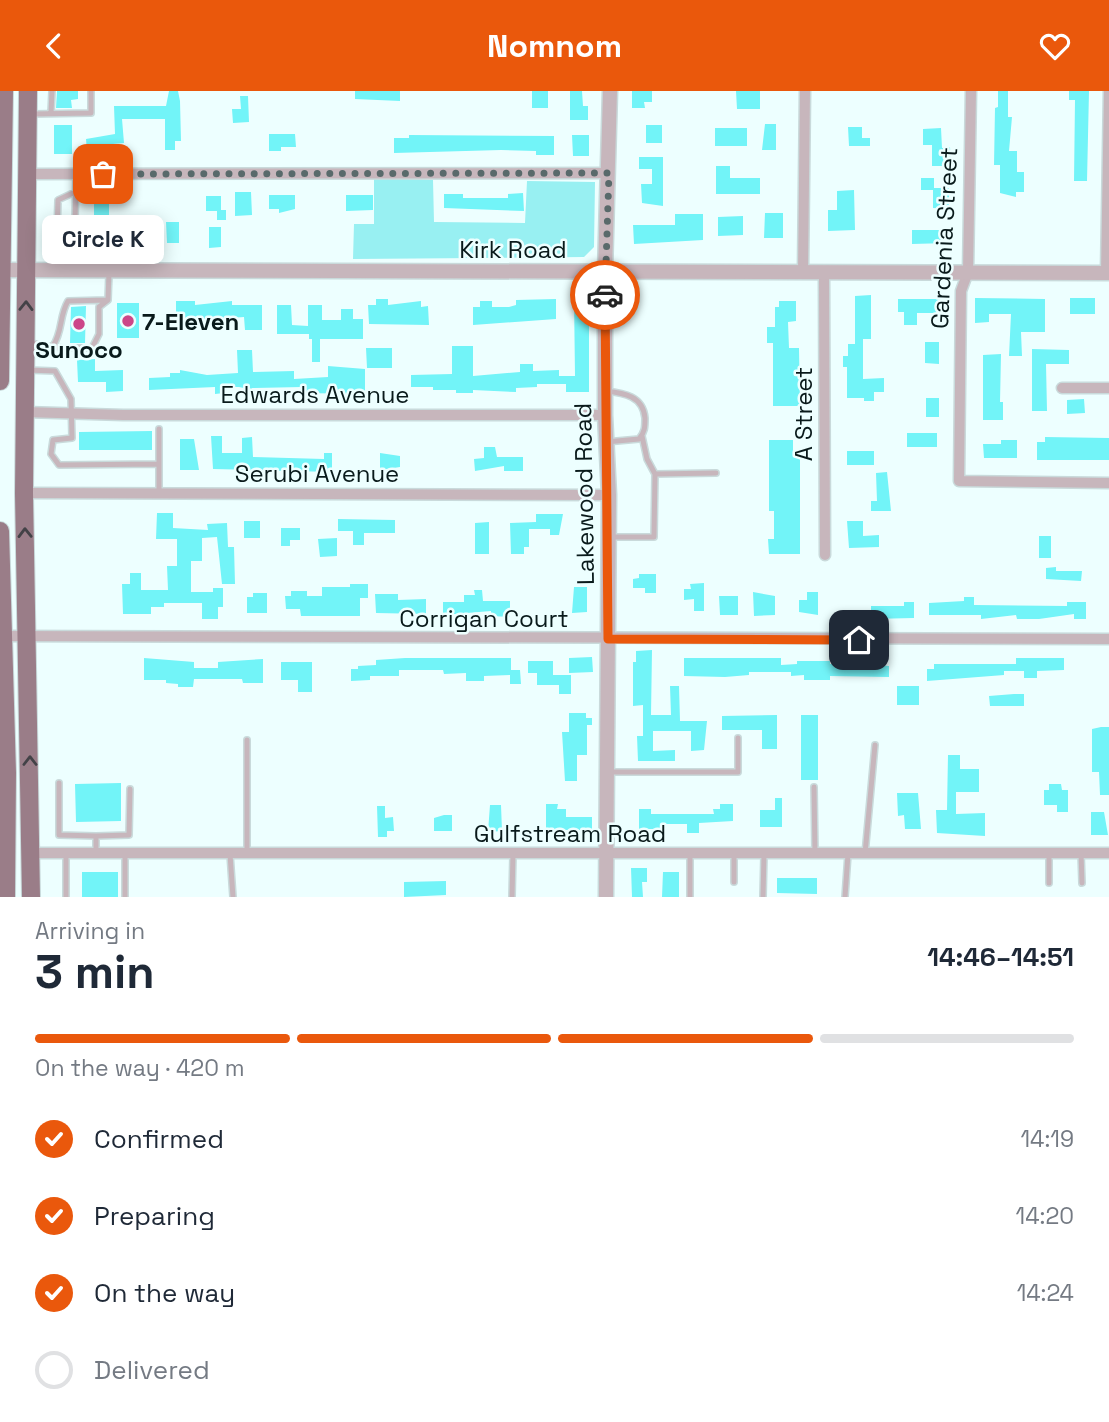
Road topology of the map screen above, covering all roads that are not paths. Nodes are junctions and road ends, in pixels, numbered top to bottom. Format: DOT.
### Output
graph roads {
  1 [pos="4,91"];
  2 [pos="28,91"];
  3 [pos="51,91"];
  4 [pos="92,91"];
  5 [pos="610,91"];
  6 [pos="805,91"];
  7 [pos="971,91"];
  8 [pos="1109,91"];
  9 [pos="28,114"];
  10 [pos="51,114"];
  11 [pos="2,130"];
  12 [pos="609,173"];
  13 [pos="27,174"];
  14 [pos="76,174"];
  15 [pos="75,192"];
  16 [pos="74,241"];
  17 [pos="103,242"];
  18 [pos="1,270"];
  19 [pos="27,270"];
  20 [pos="74,270"];
  21 [pos="109,270"];
  22 [pos="605,272"];
  23 [pos="803,272"];
  24 [pos="824,272"];
  25 [pos="968,272"];
  26 [pos="1107,273"];
  27 [pos="108,300"];
  28 [pos="1,326"];
  29 [pos="26,343"];
  30 [pos="53,346"];
  31 [pos="25,370"];
  32 [pos="0,373"];
  33 [pos="0,381"];
  34 [pos="1062,388"];
  35 [pos="1109,388"];
  36 [pos="605,391"];
  37 [pos="24,412"];
  38 [pos="72,413"];
  39 [pos="605,415"];
  40 [pos="159,429"];
  41 [pos="642,436"];
  42 [pos="606,442"];
  43 [pos="159,464"];
  44 [pos="716,473"];
  45 [pos="655,474"];
  46 [pos="1109,483"];
  47 [pos="24,493"];
  48 [pos="159,493"];
  49 [pos="609,495"];
  50 [pos="0,531"];
  51 [pos="609,537"];
  52 [pos="825,555"];
  53 [pos="0,560"];
  54 [pos="1,636"];
  55 [pos="26,637"];
  56 [pos="608,639"];
  57 [pos="1109,639"];
  58 [pos="738,738"];
  59 [pos="247,740"];
  60 [pos="875,745"];
  61 [pos="607,772"];
  62 [pos="3,773"];
  63 [pos="59,783"];
  64 [pos="814,787"];
  65 [pos="130,789"];
  66 [pos="96,836"];
  67 [pos="31,853"];
  68 [pos="1049,853"];
  69 [pos="1081,853"];
  70 [pos="1109,853"];
  71 [pos="3,854"];
  72 [pos="66,854"];
  73 [pos="96,854"];
  74 [pos="125,854"];
  75 [pos="230,854"];
  76 [pos="247,854"];
  77 [pos="734,854"];
  78 [pos="764,854"];
  79 [pos="815,854"];
  80 [pos="848,854"];
  81 [pos="865,854"];
  82 [pos="513,855"];
  83 [pos="607,855"];
  84 [pos="690,855"];
  85 [pos="734,882"];
  86 [pos="1049,883"];
  87 [pos="1082,883"];
  88 [pos="6,897"];
  89 [pos="20,897"];
  90 [pos="31,897"];
  91 [pos="66,897"];
  92 [pos="125,897"];
  93 [pos="233,897"];
  94 [pos="512,897"];
  95 [pos="606,897"];
  96 [pos="690,897"];
  97 [pos="763,897"];
  98 [pos="845,897"];
  1 -- 11 [label="main road"];
  2 -- 9 [label="main road"];
  3 -- 10 [label="lane"];
  4 -- 10 [label="lane"];
  5 -- 12 [label="street, Lakewood Road"];
  6 -- 23 [label="street"];
  7 -- 25 [label="street, Gardenia Street"];
  8 -- 26 [label="street"];
  9 -- 10 [label="lane"];
  9 -- 13 [label="main road"];
  11 -- 18 [label="main road"];
  12 -- 14 [label="street"];
  12 -- 22 [label="street, Lakewood Road"];
  13 -- 14 [label="street"];
  13 -- 19 [label="main road"];
  14 -- 15 [label="lane"];
  15 -- 16 [label="lane"];
  15 -- 16 [label="lane"];
  16 -- 17 [label="lane"];
  16 -- 20 [label="lane"];
  18 -- 19 [label="street, Kirk Road"];
  18 -- 28 [label="main road"];
  19 -- 20 [label="street, Kirk Road"];
  29 -- 19 [label="main road, one-way"];
  20 -- 21 [label="street, Kirk Road"];
  21 -- 22 [label="street, Kirk Road"];
  21 -- 27 [label="lane"];
  22 -- 23 [label="street, Kirk Road"];
  22 -- 36 [label="street, Lakewood Road"];
  23 -- 24 [label="street, Kirk Road"];
  24 -- 25 [label="street, Kirk Road"];
  24 -- 52 [label="street, A Street"];
  25 -- 26 [label="street, Kirk Road"];
  25 -- 46 [label="street, Gardenia Street"];
  27 -- 30 [label="lane"];
  27 -- 30 [label="lane"];
  28 -- 32 [label="main road"];
  29 -- 30 [label="lane"];
  29 -- 31 [label="main road"];
  31 -- 37 [label="main road"];
  31 -- 38 [label="lane"];
  32 -- 33 [label="main road"];
  34 -- 35 [label="street"];
  36 -- 39 [label="street, Lakewood Road"];
  36 -- 41 [label="lane"];
  37 -- 38 [label="street, Edwards Avenue"];
  37 -- 47 [label="main road"];
  38 -- 39 [label="street, Edwards Avenue"];
  38 -- 43 [label="lane"];
  39 -- 42 [label="street, Lakewood Road"];
  40 -- 43 [label="lane"];
  41 -- 42 [label="lane"];
  41 -- 45 [label="lane"];
  42 -- 49 [label="street, Lakewood Road"];
  43 -- 48 [label="lane"];
  44 -- 45 [label="lane"];
  45 -- 51 [label="lane"];
  47 -- 48 [label="street, Serubi Avenue"];
  55 -- 47 [label="main road, one-way"];
  48 -- 49 [label="street, Serubi Avenue"];
  49 -- 51 [label="street, Lakewood Road"];
  50 -- 53 [label="main road"];
  51 -- 56 [label="street, Lakewood Road"];
  53 -- 54 [label="main road"];
  54 -- 55 [label="street, Corrigan Court"];
  54 -- 62 [label="main road"];
  55 -- 56 [label="street, Corrigan Court"];
  67 -- 55 [label="main road, one-way"];
  56 -- 57 [label="street, Corrigan Court"];
  56 -- 61 [label="street, Lakewood Road"];
  58 -- 61 [label="lane"];
  59 -- 76 [label="lane"];
  60 -- 81 [label="lane"];
  61 -- 83 [label="street, Lakewood Road"];
  62 -- 67 [label="main road"];
  62 -- 71 [label="main road"];
  63 -- 66 [label="lane"];
  64 -- 79 [label="lane"];
  65 -- 66 [label="lane"];
  66 -- 73 [label="lane"];
  67 -- 72 [label="street, Gulfstream Road"];
  67 -- 90 [label="main road"];
  68 -- 69 [label="street, Gulfstream Road"];
  68 -- 81 [label="street, Gulfstream Road"];
  68 -- 86 [label="lane"];
  69 -- 70 [label="street, Gulfstream Road"];
  69 -- 87 [label="lane"];
  71 -- 88 [label="main road"];
  71 -- 89 [label="main road"];
  72 -- 73 [label="street, Gulfstream Road"];
  72 -- 91 [label="lane"];
  73 -- 74 [label="street, Gulfstream Road"];
  74 -- 75 [label="street, Gulfstream Road"];
  74 -- 92 [label="lane"];
  75 -- 76 [label="street, Gulfstream Road"];
  75 -- 93 [label="lane"];
  76 -- 82 [label="street, Gulfstream Road"];
  77 -- 78 [label="street, Gulfstream Road"];
  77 -- 84 [label="street, Gulfstream Road"];
  77 -- 85 [label="lane"];
  78 -- 79 [label="street, Gulfstream Road"];
  78 -- 97 [label="lane"];
  79 -- 80 [label="street, Gulfstream Road"];
  80 -- 81 [label="street, Gulfstream Road"];
  80 -- 98 [label="lane"];
  82 -- 83 [label="street, Gulfstream Road"];
  82 -- 94 [label="lane"];
  83 -- 84 [label="street, Gulfstream Road"];
  83 -- 95 [label="street, Lakewood Road"];
  84 -- 96 [label="lane"];
}
